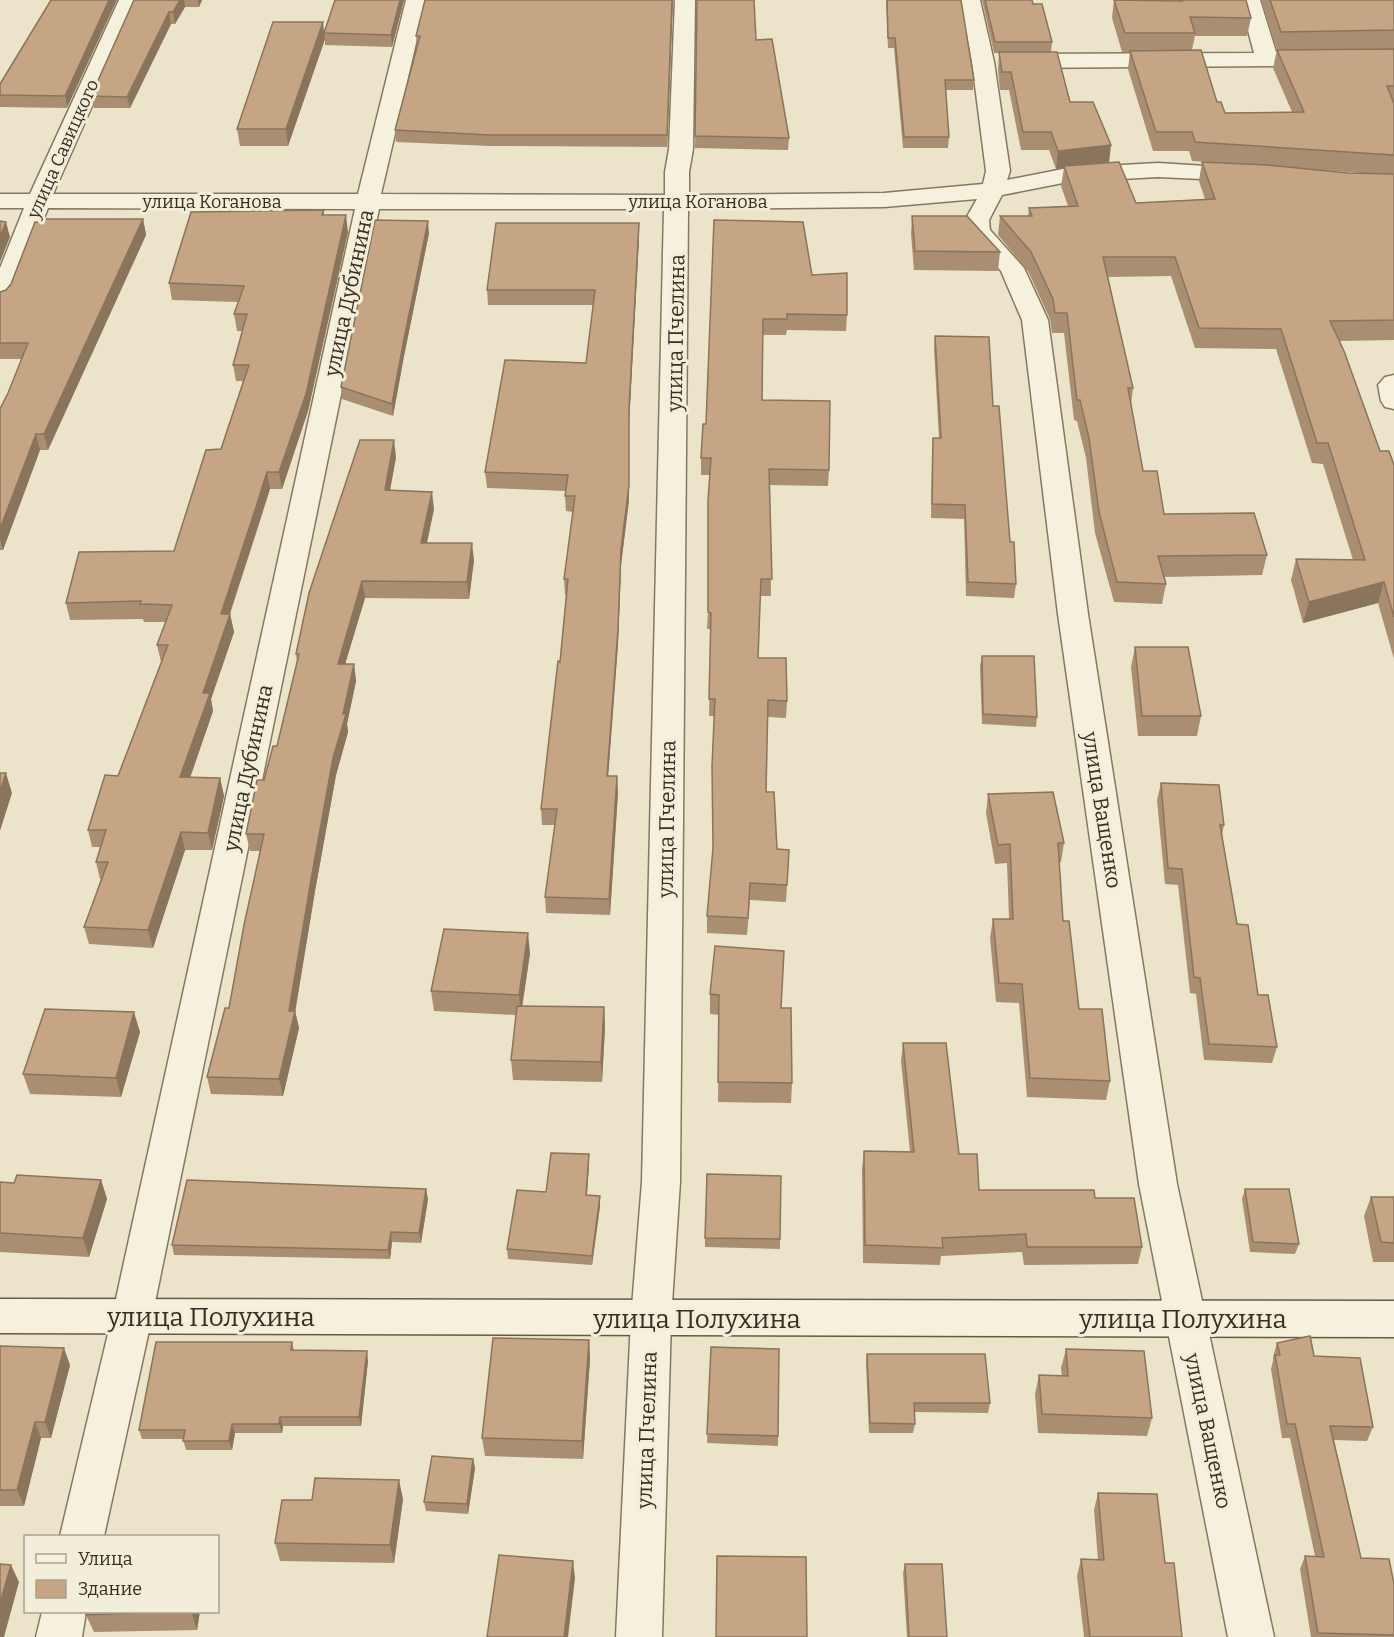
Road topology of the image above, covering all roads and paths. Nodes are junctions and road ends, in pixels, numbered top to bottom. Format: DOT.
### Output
graph roads {
  1 [pos="129,0"];
  2 [pos="417,0"];
  3 [pos="686,0"];
  4 [pos="970,0"];
  5 [pos="1250,0"];
  6 [pos="1394,58"];
  7 [pos="1267,60"];
  8 [pos="984,62"];
  9 [pos="1263,175"];
  10 [pos="993,190"];
  11 [pos="0,201"];
  12 [pos="38,201"];
  13 [pos="369,202"];
  14 [pos="678,202"];
  15 [pos="0,299"];
  16 [pos="1394,383"];
  17 [pos="1394,400"];
  18 [pos="0,1316"];
  19 [pos="132,1317"];
  20 [pos="651,1319"];
  21 [pos="1184,1319"];
  22 [pos="1394,1319"];
  23 [pos="82,1535"];
  24 [pos="64,1613"];
  25 [pos="59,1637"];
  26 [pos="639,1637"];
  27 [pos="1251,1637"];
  1 -- 12 [label="street, улица Савицкого"];
  2 -- 13 [label="street, улица Дубинина"];
  3 -- 14 [label="street, улица Пчелина"];
  4 -- 8 [label="street, улица Ващенко"];
  5 -- 7 [label="street"];
  6 -- 7 [label="street"];
  7 -- 8 [label="street"];
  8 -- 10 [label="street, улица Ващенко"];
  9 -- 10 [label="street, улица Коганова"];
  10 -- 14 [label="street, улица Коганова"];
  10 -- 21 [label="street, улица Ващенко"];
  11 -- 12 [label="street, улица Коганова"];
  12 -- 13 [label="street, улица Коганова"];
  12 -- 15 [label="street, улица Савицкого"];
  13 -- 14 [label="street, улица Коганова"];
  13 -- 19 [label="street, улица Дубинина"];
  14 -- 20 [label="street, улица Пчелина"];
  16 -- 17 [label="street"];
  18 -- 19 [label="street, улица Полухина"];
  19 -- 20 [label="street, улица Полухина"];
  19 -- 23 [label="street, улица Дубинина"];
  20 -- 21 [label="street, улица Полухина"];
  20 -- 26 [label="street, улица Пчелина"];
  21 -- 22 [label="street, улица Полухина"];
  21 -- 27 [label="street, улица Ващенко"];
  24 -- 25 [label="street"];
}
